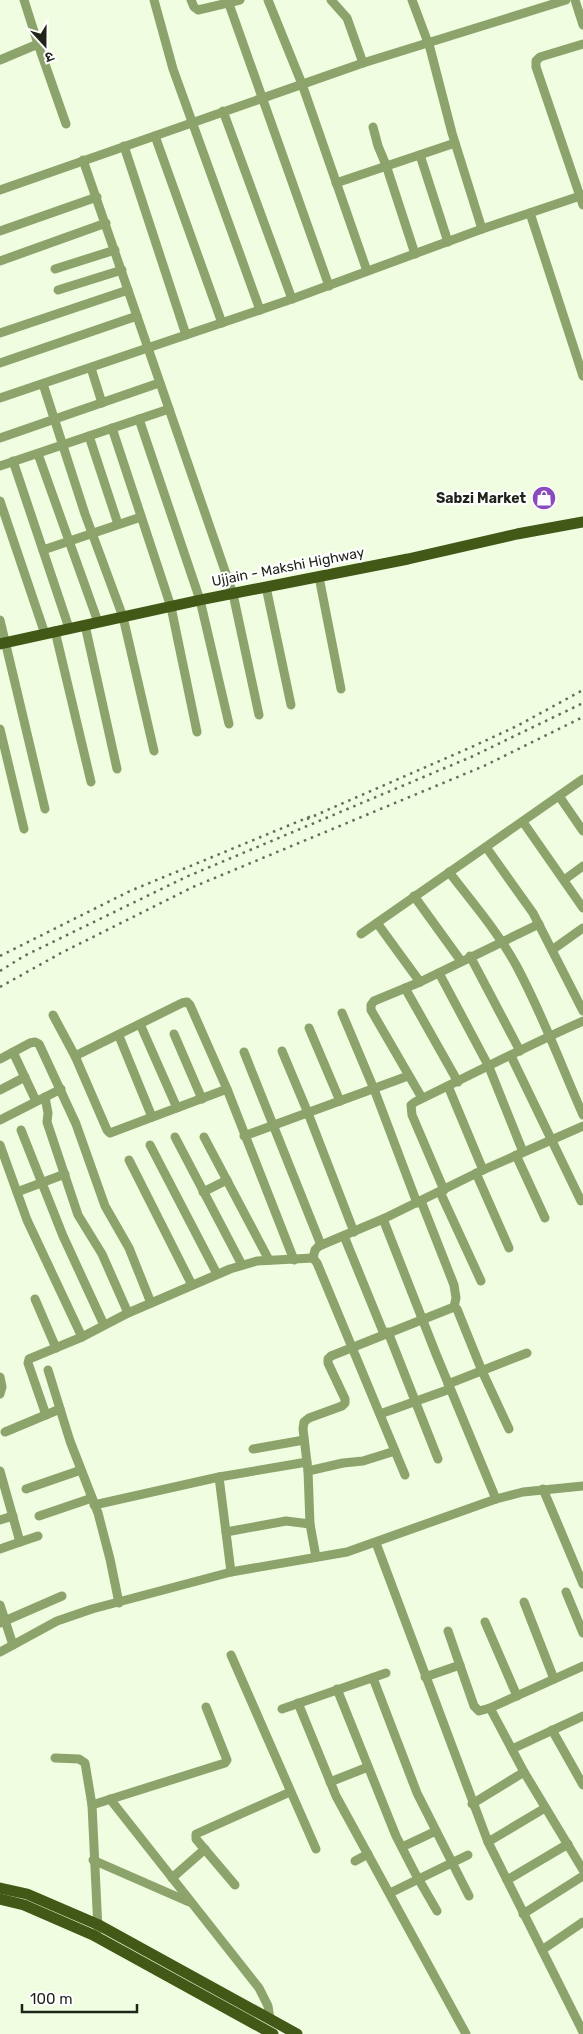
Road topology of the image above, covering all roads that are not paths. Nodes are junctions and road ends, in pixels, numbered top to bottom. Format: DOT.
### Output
graph roads {
  1 [pos="24,0"];
  2 [pos="154,0"];
  3 [pos="191,0"];
  4 [pos="240,0"];
  5 [pos="268,0"];
  6 [pos="331,0"];
  7 [pos="412,0"];
  8 [pos="566,0"];
  9 [pos="576,0"];
  10 [pos="229,4"];
  11 [pos="583,25"];
  12 [pos="427,42"];
  13 [pos="38,44"];
  14 [pos="583,44"];
  15 [pos="0,60"];
  16 [pos="363,63"];
  17 [pos="302,84"];
  18 [pos="263,98"];
  19 [pos="224,111"];
  20 [pos="194,122"];
  21 [pos="66,124"];
  22 [pos="373,127"];
  23 [pos="155,136"];
  24 [pos="455,143"];
  25 [pos="124,146"];
  26 [pos="420,155"];
  27 [pos="83,160"];
  28 [pos="386,165"];
  29 [pos="336,183"];
  30 [pos="0,190"];
  31 [pos="97,198"];
  32 [pos="582,199"];
  33 [pos="530,213"];
  34 [pos="106,223"];
  35 [pos="482,229"];
  36 [pos="0,231"];
  37 [pos="448,242"];
  38 [pos="115,250"];
  39 [pos="415,254"];
  40 [pos="0,260"];
  41 [pos="55,269"];
  42 [pos="122,270"];
  43 [pos="367,271"];
  44 [pos="329,286"];
  45 [pos="58,290"];
  46 [pos="128,290"];
  47 [pos="292,299"];
  48 [pos="260,310"];
  49 [pos="137,316"];
  50 [pos="222,323"];
  51 [pos="0,333"];
  52 [pos="186,335"];
  53 [pos="148,349"];
  54 [pos="0,363"];
  55 [pos="91,368"];
  56 [pos="583,376"];
  57 [pos="160,383"];
  58 [pos="43,384"];
  59 [pos="0,398"];
  60 [pos="102,403"];
  61 [pos="169,409"];
  62 [pos="139,419"];
  63 [pos="55,420"];
  64 [pos="112,428"];
  65 [pos="89,436"];
  66 [pos="0,438"];
  67 [pos="63,445"];
  68 [pos="38,454"];
  69 [pos="13,462"];
  70 [pos="0,466"];
  71 [pos="0,501"];
  72 [pos="141,517"];
  73 [pos="583,522"];
  74 [pos="118,524"];
  75 [pos="92,533"];
  76 [pos="69,541"];
  77 [pos="43,550"];
  78 [pos="319,577"];
  79 [pos="266,587"];
  80 [pos="233,594"];
  81 [pos="200,600"];
  82 [pos="171,607"];
  83 [pos="123,617"];
  84 [pos="0,620"];
  85 [pos="98,622"];
  86 [pos="85,625"];
  87 [pos="69,628"];
  88 [pos="50,633"];
  89 [pos="3,643"];
  90 [pos="341,689"];
  91 [pos="291,705"];
  92 [pos="260,715"];
  93 [pos="229,724"];
  94 [pos="0,729"];
  95 [pos="197,732"];
  96 [pos="154,751"];
  97 [pos="117,769"];
  98 [pos="583,779"];
  99 [pos="91,782"];
  100 [pos="559,796"];
  101 [pos="45,809"];
  102 [pos="523,822"];
  103 [pos="24,830"];
  104 [pos="583,831"];
  105 [pos="486,847"];
  106 [pos="583,866"];
  107 [pos="449,872"];
  108 [pos="564,880"];
  109 [pos="414,896"];
  110 [pos="583,908"];
  111 [pos="377,923"];
  112 [pos="539,924"];
  113 [pos="583,928"];
  114 [pos="361,934"];
  115 [pos="501,941"];
  116 [pos="552,950"];
  117 [pos="470,956"];
  118 [pos="461,961"];
  119 [pos="439,973"];
  120 [pos="420,982"];
  121 [pos="405,988"];
  122 [pos="583,1011"];
  123 [pos="342,1014"];
  124 [pos="53,1016"];
  125 [pos="583,1021"];
  126 [pos="140,1024"];
  127 [pos="309,1028"];
  128 [pos="174,1034"];
  129 [pos="550,1035"];
  130 [pos="119,1036"];
  131 [pos="282,1051"];
  132 [pos="520,1051"];
  133 [pos="13,1052"];
  134 [pos="244,1052"];
  135 [pos="75,1056"];
  136 [pos="511,1056"];
  137 [pos="0,1059"];
  138 [pos="489,1067"];
  139 [pos="408,1076"];
  140 [pos="24,1077"];
  141 [pos="458,1082"];
  142 [pos="448,1086"];
  143 [pos="61,1089"];
  144 [pos="227,1089"];
  145 [pos="374,1089"];
  146 [pos="0,1090"];
  147 [pos="45,1097"];
  148 [pos="422,1098"];
  149 [pos="202,1099"];
  150 [pos="36,1101"];
  151 [pos="340,1101"];
  152 [pos="177,1108"];
  153 [pos="308,1113"];
  154 [pos="583,1115"];
  155 [pos="152,1118"];
  156 [pos="0,1120"];
  157 [pos="274,1126"];
  158 [pos="583,1126"];
  159 [pos="21,1130"];
  160 [pos="244,1136"];
  161 [pos="175,1137"];
  162 [pos="204,1137"];
  163 [pos="552,1140"];
  164 [pos="0,1145"];
  165 [pos="150,1145"];
  166 [pos="519,1153"];
  167 [pos="129,1160"];
  168 [pos="480,1171"];
  169 [pos="65,1174"];
  170 [pos="227,1180"];
  171 [pos="41,1183"];
  172 [pos="442,1191"];
  173 [pos="17,1192"];
  174 [pos="203,1192"];
  175 [pos="581,1201"];
  176 [pos="419,1202"];
  177 [pos="545,1218"];
  178 [pos="383,1219"];
  179 [pos="354,1232"];
  180 [pos="344,1236"];
  181 [pos="321,1245"];
  182 [pos="509,1248"];
  183 [pos="313,1258"];
  184 [pos="269,1260"];
  185 [pos="294,1260"];
  186 [pos="242,1265"];
  187 [pos="217,1274"];
  188 [pos="481,1281"];
  189 [pos="192,1285"];
  190 [pos="35,1299"];
  191 [pos="151,1303"];
  192 [pos="454,1307"];
  193 [pos="128,1313"];
  194 [pos="423,1319"];
  195 [pos="104,1325"];
  196 [pos="386,1333"];
  197 [pos="82,1337"];
  198 [pos="56,1348"];
  199 [pos="352,1348"];
  200 [pos="527,1353"];
  201 [pos="48,1370"];
  202 [pos="482,1371"];
  203 [pos="0,1377"];
  204 [pos="449,1386"];
  205 [pos="0,1394"];
  206 [pos="416,1400"];
  207 [pos="60,1409"];
  208 [pos="380,1414"];
  209 [pos="46,1415"];
  210 [pos="509,1429"];
  211 [pos="5,1432"];
  212 [pos="304,1440"];
  213 [pos="253,1449"];
  214 [pos="395,1451"];
  215 [pos="438,1459"];
  216 [pos="307,1467"];
  217 [pos="81,1470"];
  218 [pos="0,1471"];
  219 [pos="405,1475"];
  220 [pos="220,1477"];
  221 [pos="26,1489"];
  222 [pos="543,1489"];
  223 [pos="582,1489"];
  224 [pos="496,1499"];
  225 [pos="93,1502"];
  226 [pos="13,1516"];
  227 [pos="39,1516"];
  228 [pos="0,1520"];
  229 [pos="309,1521"];
  230 [pos="226,1529"];
  231 [pos="38,1536"];
  232 [pos="20,1542"];
  233 [pos="376,1543"];
  234 [pos="0,1549"];
  235 [pos="316,1557"];
  236 [pos="231,1572"];
  237 [pos="583,1584"];
  238 [pos="566,1592"];
  239 [pos="62,1596"];
  240 [pos="524,1602"];
  241 [pos="119,1603"];
  242 [pos="0,1605"];
  243 [pos="2,1622"];
  244 [pos="485,1622"];
  245 [pos="448,1631"];
  246 [pos="583,1634"];
  247 [pos="13,1645"];
  248 [pos="0,1652"];
  249 [pos="231,1655"];
  250 [pos="460,1665"];
  251 [pos="583,1666"];
  252 [pos="386,1673"];
  253 [pos="425,1677"];
  254 [pos="373,1678"];
  255 [pos="554,1679"];
  256 [pos="337,1689"];
  257 [pos="517,1696"];
  258 [pos="298,1703"];
  259 [pos="206,1707"];
  260 [pos="490,1708"];
  261 [pos="282,1710"];
  262 [pos="583,1716"];
  263 [pos="552,1730"];
  264 [pos="512,1749"];
  265 [pos="55,1758"];
  266 [pos="368,1767"];
  267 [pos="524,1772"];
  268 [pos="330,1782"];
  269 [pos="583,1786"];
  270 [pos="290,1792"];
  271 [pos="110,1799"];
  272 [pos="472,1804"];
  273 [pos="92,1805"];
  274 [pos="545,1808"];
  275 [pos="436,1831"];
  276 [pos="488,1842"];
  277 [pos="568,1844"];
  278 [pos="402,1847"];
  279 [pos="205,1849"];
  280 [pos="316,1849"];
  281 [pos="368,1854"];
  282 [pos="468,1855"];
  283 [pos="93,1860"];
  284 [pos="355,1861"];
  285 [pos="452,1864"];
  286 [pos="583,1870"];
  287 [pos="583,1876"];
  288 [pos="172,1878"];
  289 [pos="420,1879"];
  290 [pos="507,1880"];
  291 [pos="234,1885"];
  292 [pos="0,1888"];
  293 [pos="390,1893"];
  294 [pos="469,1896"];
  295 [pos="0,1899"];
  296 [pos="191,1903"];
  297 [pos="438,1911"];
  298 [pos="524,1914"];
  299 [pos="583,1922"];
  300 [pos="99,1925"];
  301 [pos="98,1938"];
  302 [pos="542,1950"];
  303 [pos="270,2019"];
  304 [pos="583,2032"];
  305 [pos="273,2034"];
  306 [pos="297,2034"];
  307 [pos="466,2034"];
  1 -- 13 [label="street"];
  2 -- 20 [label="street"];
  3 -- 10 [label="street"];
  4 -- 10 [label="street"];
  5 -- 17 [label="street"];
  6 -- 16 [label="street"];
  7 -- 12 [label="street"];
  8 -- 12 [label="street"];
  9 -- 11 [label="street"];
  10 -- 18 [label="street"];
  12 -- 16 [label="street"];
  12 -- 24 [label="street"];
  13 -- 15 [label="street"];
  13 -- 21 [label="street"];
  14 -- 32 [label="street"];
  16 -- 17 [label="street"];
  17 -- 18 [label="street"];
  17 -- 29 [label="street"];
  18 -- 19 [label="street"];
  18 -- 44 [label="street"];
  19 -- 20 [label="street"];
  19 -- 47 [label="street"];
  20 -- 23 [label="street"];
  20 -- 48 [label="street"];
  22 -- 28 [label="street"];
  23 -- 25 [label="street"];
  23 -- 50 [label="street"];
  24 -- 26 [label="street"];
  24 -- 35 [label="street"];
  25 -- 27 [label="street"];
  25 -- 52 [label="street"];
  26 -- 28 [label="street"];
  26 -- 37 [label="street"];
  27 -- 30 [label="street"];
  27 -- 31 [label="street"];
  28 -- 29 [label="street"];
  28 -- 39 [label="street"];
  29 -- 43 [label="street"];
  31 -- 34 [label="street"];
  31 -- 36 [label="street"];
  32 -- 33 [label="street"];
  33 -- 35 [label="street"];
  33 -- 56 [label="street"];
  34 -- 38 [label="street"];
  34 -- 40 [label="street"];
  35 -- 37 [label="street"];
  37 -- 39 [label="street"];
  38 -- 41 [label="street"];
  38 -- 42 [label="street"];
  39 -- 43 [label="street"];
  42 -- 45 [label="street"];
  42 -- 46 [label="street"];
  43 -- 44 [label="street"];
  44 -- 47 [label="street"];
  46 -- 49 [label="street"];
  46 -- 51 [label="street"];
  47 -- 48 [label="street"];
  48 -- 50 [label="street"];
  49 -- 53 [label="street"];
  49 -- 54 [label="street"];
  50 -- 52 [label="street"];
  52 -- 53 [label="street"];
  53 -- 55 [label="street"];
  53 -- 57 [label="street"];
  55 -- 58 [label="street"];
  55 -- 60 [label="street"];
  57 -- 60 [label="street"];
  57 -- 61 [label="street"];
  58 -- 59 [label="street"];
  58 -- 63 [label="street"];
  60 -- 63 [label="street"];
  61 -- 62 [label="street"];
  61 -- 80 [label="street"];
  62 -- 64 [label="street"];
  62 -- 81 [label="street"];
  63 -- 66 [label="street"];
  63 -- 67 [label="street"];
  64 -- 65 [label="street"];
  64 -- 72 [label="street"];
  65 -- 67 [label="street"];
  65 -- 74 [label="street"];
  67 -- 68 [label="street"];
  67 -- 75 [label="street"];
  68 -- 69 [label="street"];
  68 -- 76 [label="street"];
  69 -- 70 [label="street"];
  69 -- 77 [label="street"];
  71 -- 88 [label="street"];
  72 -- 74 [label="street"];
  72 -- 82 [label="street"];
  73 -- 78 [label="main road, Ujjain - Makshi Highway"];
  74 -- 75 [label="street"];
  75 -- 76 [label="street"];
  75 -- 83 [label="street"];
  76 -- 77 [label="street"];
  76 -- 85 [label="street"];
  77 -- 87 [label="street"];
  78 -- 79 [label="main road, Ujjain - Makshi Highway"];
  78 -- 90 [label="street"];
  79 -- 80 [label="main road, Ujjain - Makshi Highway"];
  79 -- 91 [label="street"];
  80 -- 81 [label="main road, Ujjain - Makshi Highway"];
  80 -- 92 [label="street"];
  81 -- 82 [label="main road, Ujjain - Makshi Highway"];
  81 -- 93 [label="street"];
  82 -- 83 [label="main road, Ujjain - Makshi Highway"];
  82 -- 95 [label="street"];
  83 -- 85 [label="main road, Ujjain - Makshi Highway"];
  83 -- 96 [label="street"];
  84 -- 89 [label="street"];
  85 -- 86 [label="main road, Ujjain - Makshi Highway"];
  86 -- 87 [label="main road, Ujjain - Makshi Highway"];
  86 -- 97 [label="street"];
  87 -- 88 [label="main road, Ujjain - Makshi Highway"];
  88 -- 89 [label="main road, Ujjain - Makshi Highway"];
  88 -- 99 [label="street"];
  89 -- 101 [label="street"];
  94 -- 103 [label="street"];
  98 -- 100 [label="street"];
  100 -- 102 [label="street"];
  100 -- 104 [label="street"];
  102 -- 105 [label="street"];
  102 -- 108 [label="street"];
  105 -- 107 [label="street"];
  105 -- 112 [label="street"];
  106 -- 108 [label="street"];
  107 -- 109 [label="street"];
  107 -- 115 [label="street"];
  108 -- 110 [label="street"];
  109 -- 111 [label="street"];
  109 -- 118 [label="street"];
  111 -- 114 [label="street"];
  111 -- 120 [label="street"];
  112 -- 115 [label="street"];
  112 -- 116 [label="street"];
  113 -- 116 [label="street"];
  115 -- 117 [label="street"];
  115 -- 129 [label="street"];
  116 -- 122 [label="street"];
  117 -- 118 [label="street"];
  117 -- 132 [label="street"];
  118 -- 119 [label="street"];
  119 -- 120 [label="street"];
  119 -- 138 [label="street"];
  120 -- 121 [label="street"];
  121 -- 139 [label="street"];
  121 -- 141 [label="street"];
  123 -- 145 [label="street"];
  124 -- 135 [label="street"];
  125 -- 129 [label="street"];
  126 -- 130 [label="street"];
  126 -- 144 [label="street"];
  126 -- 152 [label="street"];
  127 -- 151 [label="street"];
  128 -- 149 [label="street"];
  129 -- 132 [label="street"];
  129 -- 154 [label="street"];
  130 -- 135 [label="street"];
  130 -- 155 [label="street"];
  131 -- 153 [label="street"];
  132 -- 136 [label="street"];
  133 -- 137 [label="street"];
  133 -- 140 [label="street"];
  133 -- 143 [label="street"];
  134 -- 157 [label="street"];
  135 -- 155 [label="street"];
  136 -- 138 [label="street"];
  136 -- 163 [label="street"];
  138 -- 141 [label="street"];
  138 -- 166 [label="street"];
  139 -- 145 [label="street"];
  139 -- 148 [label="street"];
  140 -- 146 [label="street"];
  140 -- 150 [label="street"];
  141 -- 142 [label="street"];
  142 -- 148 [label="street"];
  142 -- 168 [label="street"];
  143 -- 147 [label="street"];
  143 -- 191 [label="street"];
  144 -- 149 [label="street"];
  144 -- 160 [label="street"];
  145 -- 151 [label="street"];
  145 -- 176 [label="street"];
  147 -- 150 [label="street"];
  147 -- 169 [label="street"];
  148 -- 172 [label="street"];
  149 -- 152 [label="street"];
  150 -- 156 [label="street"];
  151 -- 153 [label="street"];
  152 -- 155 [label="street"];
  153 -- 157 [label="street"];
  153 -- 179 [label="street"];
  157 -- 160 [label="street"];
  157 -- 181 [label="street"];
  158 -- 163 [label="street"];
  159 -- 171 [label="street"];
  160 -- 185 [label="street"];
  161 -- 174 [label="street"];
  162 -- 170 [label="street"];
  163 -- 166 [label="street"];
  163 -- 175 [label="street"];
  164 -- 173 [label="street"];
  165 -- 187 [label="street"];
  166 -- 168 [label="street"];
  166 -- 177 [label="street"];
  167 -- 189 [label="street"];
  168 -- 172 [label="street"];
  168 -- 182 [label="street"];
  169 -- 171 [label="street"];
  169 -- 193 [label="street"];
  170 -- 174 [label="street"];
  170 -- 184 [label="street"];
  171 -- 173 [label="street"];
  171 -- 195 [label="street"];
  172 -- 176 [label="street"];
  172 -- 188 [label="street"];
  173 -- 197 [label="street"];
  174 -- 186 [label="street"];
  176 -- 178 [label="street"];
  176 -- 192 [label="street"];
  178 -- 179 [label="street"];
  178 -- 194 [label="street"];
  179 -- 180 [label="street"];
  180 -- 181 [label="street"];
  180 -- 196 [label="street"];
  181 -- 183 [label="street"];
  183 -- 185 [label="street"];
  183 -- 199 [label="street"];
  184 -- 185 [label="street"];
  184 -- 186 [label="street"];
  186 -- 187 [label="street"];
  187 -- 189 [label="street"];
  189 -- 191 [label="street"];
  190 -- 198 [label="street"];
  191 -- 193 [label="street"];
  192 -- 194 [label="street"];
  192 -- 202 [label="street"];
  193 -- 195 [label="street"];
  194 -- 196 [label="street"];
  194 -- 204 [label="street"];
  195 -- 197 [label="street"];
  196 -- 199 [label="street"];
  196 -- 206 [label="street"];
  197 -- 198 [label="street"];
  198 -- 209 [label="street"];
  199 -- 208 [label="street"];
  199 -- 212 [label="street"];
  200 -- 202 [label="street"];
  201 -- 207 [label="street"];
  202 -- 204 [label="street"];
  202 -- 210 [label="street"];
  203 -- 205 [label="street"];
  204 -- 206 [label="street"];
  204 -- 224 [label="street"];
  206 -- 208 [label="street"];
  206 -- 215 [label="street"];
  207 -- 209 [label="street"];
  207 -- 217 [label="street"];
  208 -- 214 [label="street"];
  209 -- 211 [label="street"];
  212 -- 213 [label="street"];
  212 -- 216 [label="street"];
  214 -- 216 [label="street"];
  214 -- 219 [label="street"];
  216 -- 220 [label="street"];
  216 -- 229 [label="street"];
  217 -- 221 [label="street"];
  217 -- 225 [label="street"];
  218 -- 226 [label="street"];
  220 -- 225 [label="street"];
  220 -- 230 [label="street"];
  222 -- 223 [label="street"];
  222 -- 224 [label="street"];
  222 -- 237 [label="street"];
  224 -- 233 [label="street"];
  225 -- 227 [label="street"];
  225 -- 241 [label="street"];
  226 -- 228 [label="street"];
  226 -- 232 [label="street"];
  229 -- 230 [label="street"];
  229 -- 235 [label="street"];
  230 -- 236 [label="street"];
  231 -- 232 [label="street"];
  232 -- 234 [label="street"];
  233 -- 235 [label="street"];
  233 -- 253 [label="street"];
  235 -- 236 [label="street"];
  236 -- 241 [label="street"];
  238 -- 246 [label="street"];
  239 -- 243 [label="street"];
  240 -- 255 [label="street"];
  241 -- 247 [label="street"];
  242 -- 243 [label="street"];
  243 -- 247 [label="street"];
  244 -- 257 [label="street"];
  245 -- 250 [label="street"];
  247 -- 248 [label="street"];
  249 -- 270 [label="street"];
  250 -- 253 [label="street"];
  250 -- 260 [label="street"];
  251 -- 255 [label="street"];
  252 -- 254 [label="street"];
  253 -- 272 [label="street"];
  254 -- 256 [label="street"];
  254 -- 275 [label="street"];
  255 -- 257 [label="street"];
  256 -- 258 [label="street"];
  256 -- 266 [label="street"];
  257 -- 260 [label="street"];
  258 -- 261 [label="street"];
  258 -- 268 [label="street"];
  259 -- 271 [label="street"];
  260 -- 264 [label="street"];
  262 -- 263 [label="street"];
  263 -- 264 [label="street"];
  263 -- 269 [label="street"];
  264 -- 267 [label="street"];
  265 -- 273 [label="street"];
  266 -- 268 [label="street"];
  266 -- 278 [label="street"];
  267 -- 272 [label="street"];
  267 -- 274 [label="street"];
  268 -- 281 [label="street"];
  270 -- 279 [label="street"];
  270 -- 280 [label="street"];
  271 -- 273 [label="street"];
  271 -- 288 [label="street"];
  272 -- 276 [label="street"];
  273 -- 283 [label="street"];
  274 -- 276 [label="street"];
  274 -- 277 [label="street"];
  275 -- 278 [label="street"];
  275 -- 285 [label="street"];
  276 -- 290 [label="street"];
  277 -- 286 [label="street"];
  277 -- 290 [label="street"];
  278 -- 289 [label="street"];
  279 -- 288 [label="street"];
  279 -- 291 [label="street"];
  281 -- 284 [label="street"];
  281 -- 293 [label="street"];
  282 -- 285 [label="street"];
  283 -- 296 [label="street"];
  283 -- 300 [label="street"];
  285 -- 289 [label="street"];
  285 -- 294 [label="street"];
  287 -- 298 [label="street"];
  288 -- 296 [label="street"];
  289 -- 293 [label="street"];
  289 -- 297 [label="street"];
  290 -- 298 [label="street"];
  292 -- 300 [label="main road"];
  293 -- 307 [label="street"];
  295 -- 301 [label="main road"];
  296 -- 303 [label="street"];
  298 -- 302 [label="street"];
  299 -- 302 [label="street"];
  300 -- 301 [label="street"];
  300 -- 303 [label="main road"];
  301 -- 305 [label="main road"];
  302 -- 304 [label="street"];
  303 -- 306 [label="main road"];
}
